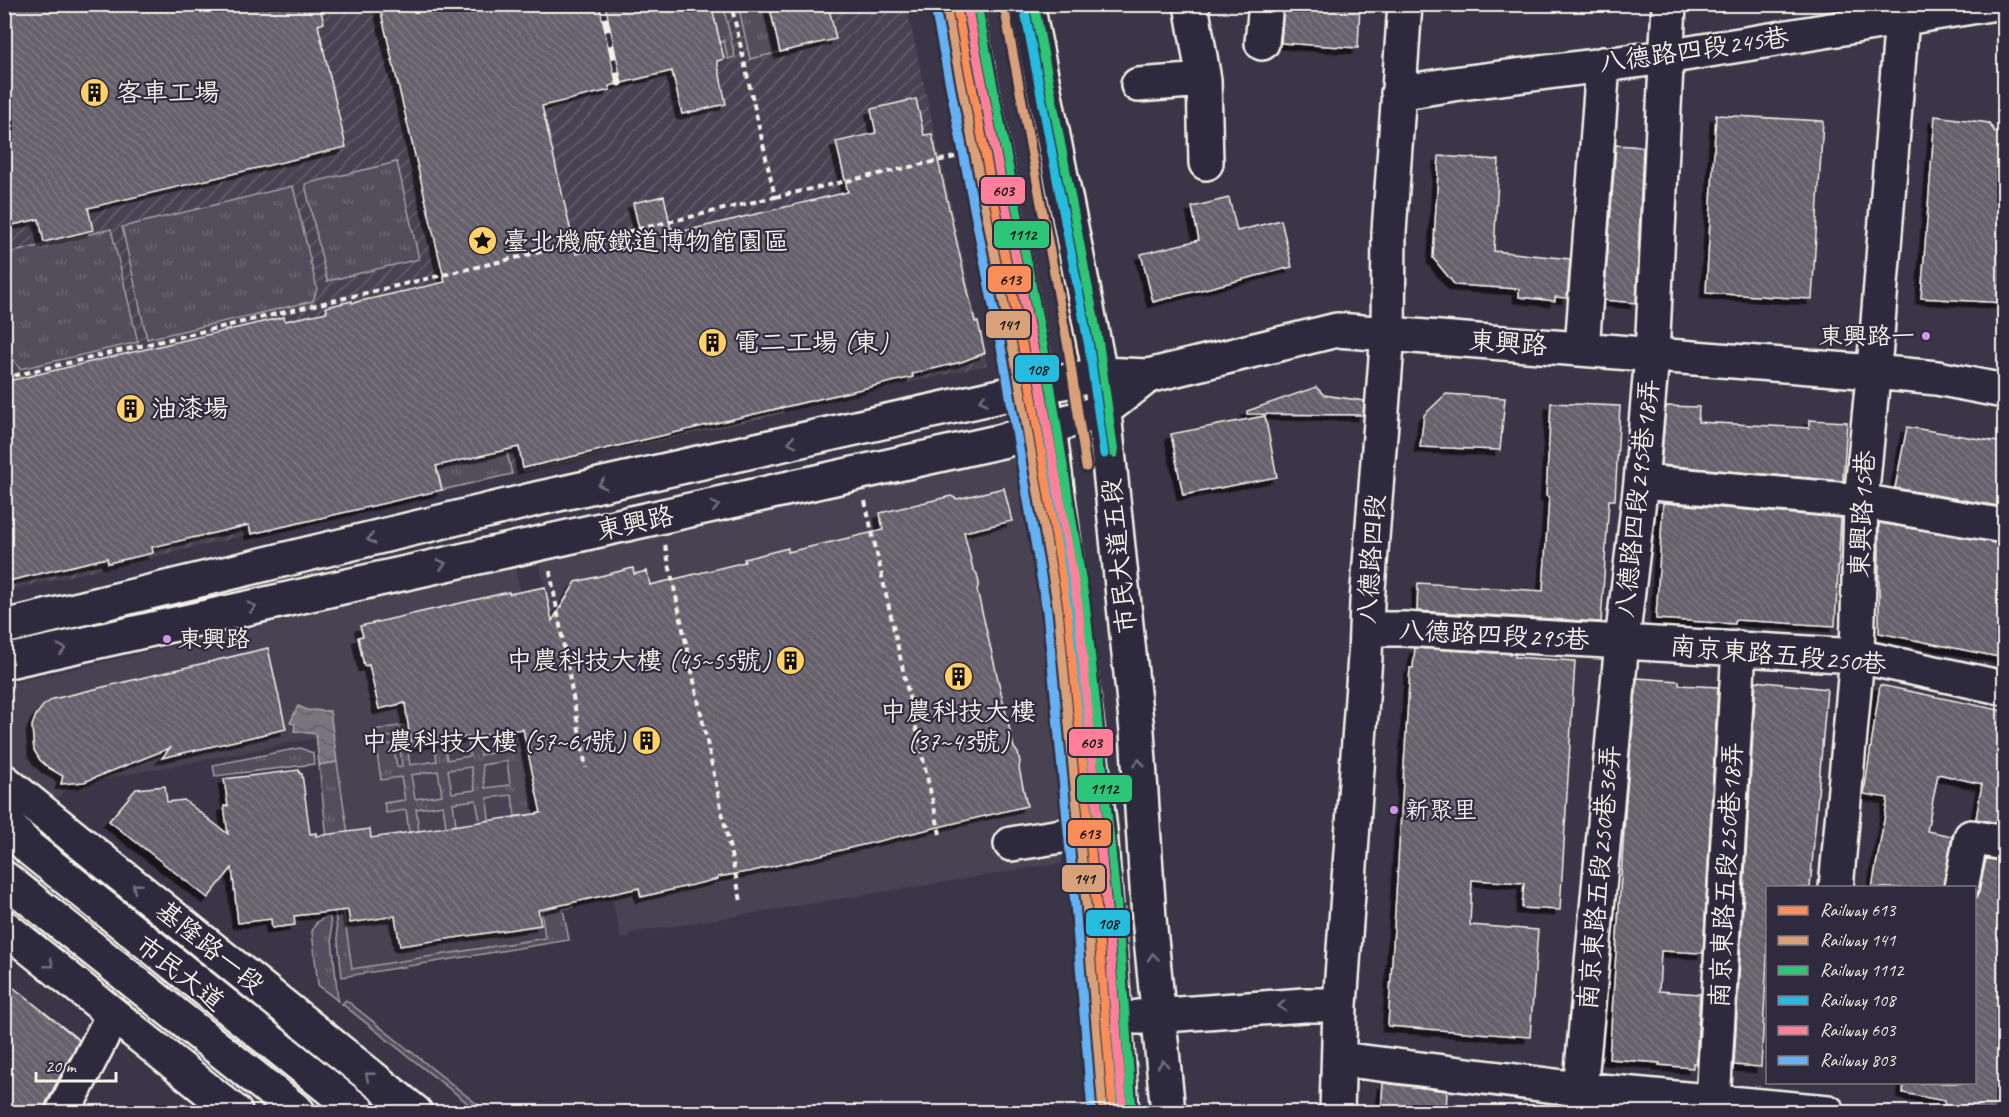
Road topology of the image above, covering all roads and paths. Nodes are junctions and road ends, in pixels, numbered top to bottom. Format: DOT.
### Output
graph roads {
  1 [pos="731,4"];
  2 [pos="965,4"];
  3 [pos="1027,4"];
  4 [pos="1191,4"];
  5 [pos="1266,4"];
  6 [pos="1405,4"];
  7 [pos="1669,4"];
  8 [pos="1989,4"];
  9 [pos="1903,11"];
  10 [pos="1262,43"];
  11 [pos="1666,57"];
  12 [pos="1603,64"];
  13 [pos="1204,80"];
  14 [pos="1138,85"];
  15 [pos="1398,93"];
  16 [pos="969,154"];
  17 [pos="1206,163"];
  18 [pos="775,197"];
  19 [pos="1388,333"];
  20 [pos="1582,349"];
  21 [pos="1652,355"];
  22 [pos="1873,372"];
  23 [pos="1100,374"];
  24 [pos="1148,376"];
  25 [pos="4,378"];
  26 [pos="1040,387"];
  27 [pos="2004,391"];
  28 [pos="1103,411"];
  29 [pos="1049,426"];
  30 [pos="859,474"];
  31 [pos="1641,482"];
  32 [pos="1861,501"];
  33 [pos="658,518"];
  34 [pos="2004,526"];
  35 [pos="545,541"];
  36 [pos="4,627"];
  37 [pos="1366,629"];
  38 [pos="1622,642"];
  39 [pos="1739,648"];
  40 [pos="1857,656"];
  41 [pos="4,662"];
  42 [pos="2004,688"];
  43 [pos="586,768"];
  44 [pos="4,781"];
  45 [pos="4,821"];
  46 [pos="1100,830"];
  47 [pos="940,834"];
  48 [pos="17,841"];
  49 [pos="2004,843"];
  50 [pos="1011,844"];
  51 [pos="4,879"];
  52 [pos="1836,886"];
  53 [pos="1961,886"];
  54 [pos="741,902"];
  55 [pos="4,927"];
  56 [pos="1340,1005"];
  57 [pos="113,1015"];
  58 [pos="1158,1015"];
  59 [pos="1116,1018"];
  60 [pos="1340,1059"];
  61 [pos="1578,1101"];
  62 [pos="1819,1104"];
  63 [pos="1728,1107"];
  64 [pos="63,1113"];
  65 [pos="235,1113"];
  66 [pos="298,1113"];
  67 [pos="357,1113"];
  68 [pos="415,1113"];
  69 [pos="1122,1113"];
  70 [pos="1168,1113"];
  71 [pos="1337,1113"];
  1 -- 18 [label="path"];
  2 -- 26 [label="main road, 市民大道五段"];
  3 -- 23 [label="main road, 市民大道五段"];
  4 -- 13 [label="main road"];
  5 -- 10 [label="main road"];
  6 -- 15 [label="main road, 八德路四段"];
  7 -- 11 [label="main road, 八德路四段295巷18弄"];
  8 -- 9 [label="main road, 八德路四段245巷"];
  9 -- 11 [label="main road, 八德路四段245巷"];
  9 -- 22 [label="main road"];
  11 -- 12 [label="main road, 八德路四段245巷"];
  11 -- 21 [label="main road, 八德路四段295巷18弄"];
  12 -- 15 [label="main road, 八德路四段245巷"];
  12 -- 20 [label="main road"];
  13 -- 14 [label="main road"];
  13 -- 17 [label="main road"];
  15 -- 19 [label="main road, 八德路四段"];
  16 -- 18 [label="path"];
  18 -- 25 [label="path"];
  19 -- 20 [label="main road, 東興路"];
  19 -- 24 [label="main road, 東興路"];
  19 -- 37 [label="main road, 八德路四段"];
  20 -- 21 [label="main road, 東興路"];
  21 -- 22 [label="main road, 東興路"];
  21 -- 31 [label="main road, 八德路四段295巷18弄"];
  22 -- 27 [label="main road, 東興路"];
  22 -- 32 [label="main road, 東興路15巷"];
  23 -- 24 [label="main road, 東興路"];
  23 -- 26 [label="main road, 東興路"];
  23 -- 28 [label="main road, 市民大道五段"];
  24 -- 28 [label="main road, 東興路"];
  26 -- 29 [label="main road, 市民大道五段"];
  26 -- 36 [label="main road, 東興路, one-way"];
  28 -- 29 [label="main road, 東興路"];
  58 -- 28 [label="main road, 市民大道五段, one-way"];
  29 -- 30 [label="main road, 東興路"];
  29 -- 46 [label="main road, 市民大道五段"];
  33 -- 30 [label="main road, 東興路, one-way"];
  30 -- 47 [label="path"];
  31 -- 32 [label="main road"];
  31 -- 38 [label="main road, 八德路四段295巷18弄"];
  32 -- 34 [label="main road"];
  32 -- 40 [label="main road, 東興路15巷"];
  33 -- 35 [label="main road, 東興路"];
  33 -- 54 [label="path"];
  41 -- 35 [label="main road, 東興路, one-way"];
  35 -- 43 [label="path"];
  37 -- 38 [label="main road, 八德路四段295巷"];
  37 -- 56 [label="main road, 八德路四段"];
  38 -- 39 [label="main road, 南京東路五段250巷"];
  38 -- 61 [label="main road, 南京東路五段250巷36弄"];
  39 -- 40 [label="main road, 南京東路五段250巷"];
  39 -- 63 [label="main road, 南京東路五段250巷18弄"];
  40 -- 42 [label="main road, 南京東路五段250巷"];
  40 -- 52 [label="main road"];
  68 -- 44 [label="main road, 基隆路一段, one-way"];
  45 -- 48 [label="main road, 市民大道"];
  46 -- 50 [label="main road"];
  46 -- 59 [label="main road, 市民大道五段"];
  48 -- 67 [label="main road, 市民大道"];
  49 -- 53 [label="main road"];
  51 -- 66 [label="main road"];
  55 -- 57 [label="main road, one-way"];
  56 -- 58 [label="main road, one-way"];
  56 -- 60 [label="main road, 八德路四段"];
  57 -- 64 [label="main road"];
  57 -- 65 [label="main road"];
  58 -- 59 [label="main road"];
  70 -- 58 [label="main road, 市民大道五段, one-way"];
  59 -- 69 [label="main road, 市民大道五段"];
  60 -- 61 [label="main road"];
  60 -- 71 [label="main road, 八德路四段"];
  61 -- 63 [label="main road"];
  62 -- 63 [label="main road"];
}
